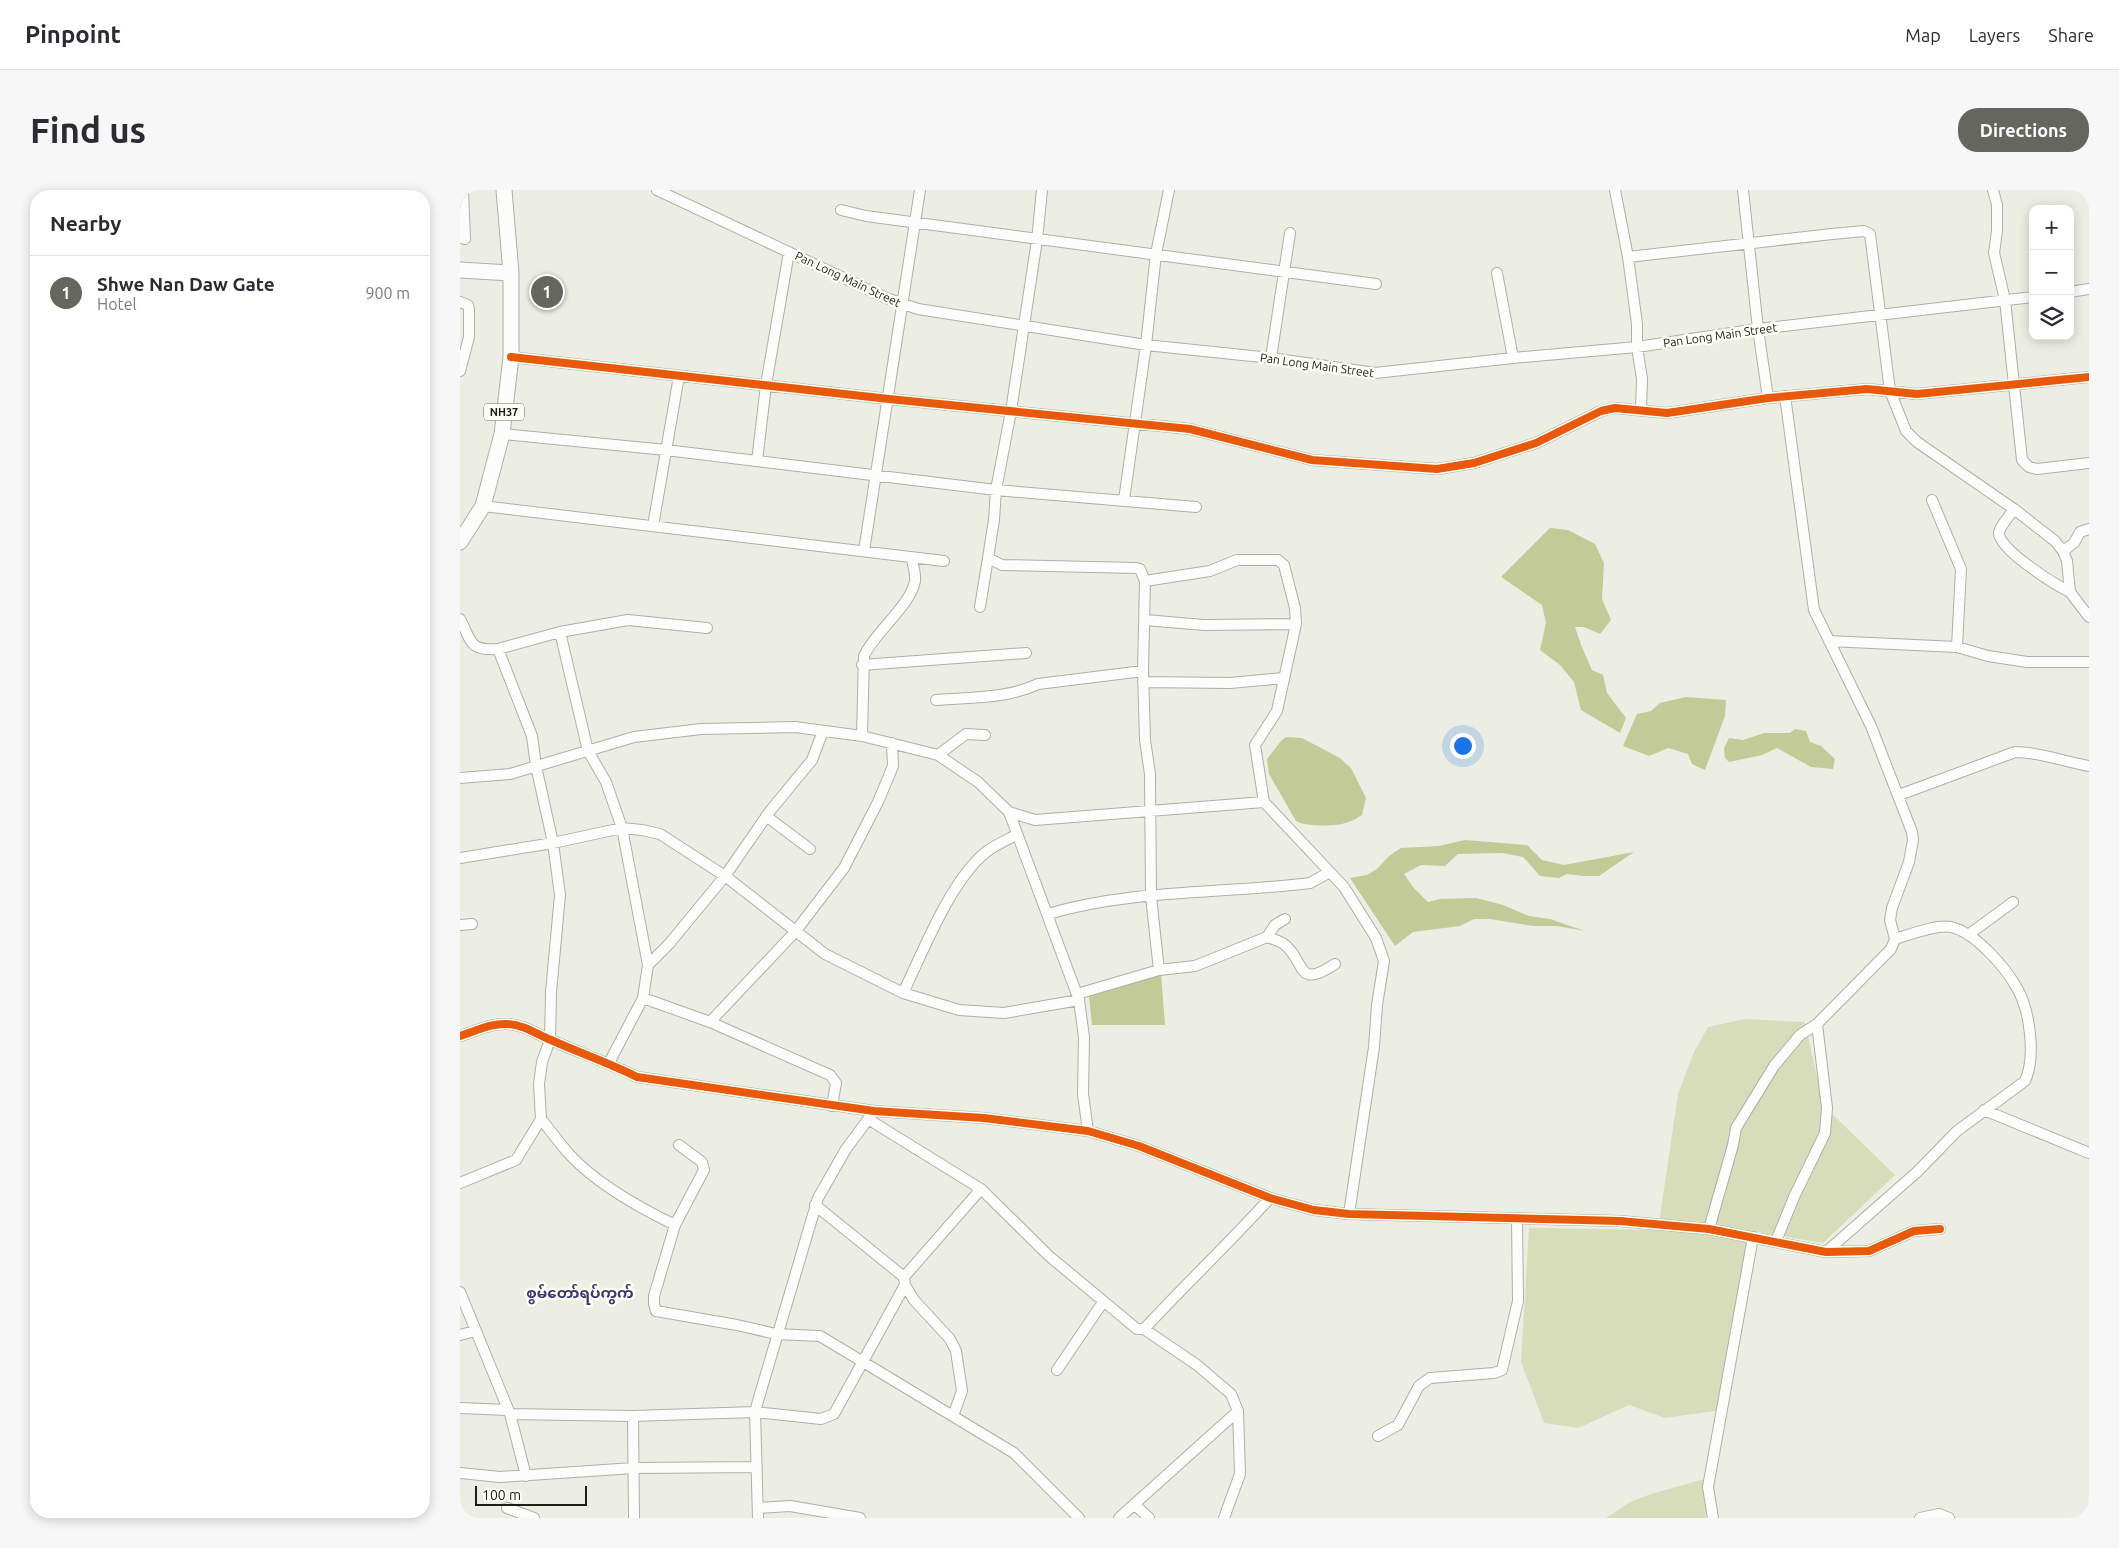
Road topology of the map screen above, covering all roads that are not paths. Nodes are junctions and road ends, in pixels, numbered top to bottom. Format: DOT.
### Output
graph roads {
  1 [pos="463,190"];
  2 [pos="504,190"];
  3 [pos="657,190"];
  4 [pos="920,190"];
  5 [pos="1042,190"];
  6 [pos="1169,190"];
  7 [pos="1615,190"];
  8 [pos="1744,190"];
  9 [pos="1993,190"];
  10 [pos="841,210"];
  11 [pos="916,222"];
  12 [pos="1290,233"];
  13 [pos="462,239"];
  14 [pos="1038,240"];
  15 [pos="1750,244"];
  16 [pos="789,252"];
  17 [pos="1156,254"];
  18 [pos="1628,257"];
  19 [pos="460,270"];
  20 [pos="1283,272"];
  21 [pos="511,273"];
  22 [pos="1497,273"];
  23 [pos="1376,284"];
  24 [pos="2089,289"];
  25 [pos="2074,291"];
  26 [pos="2029,297"];
  27 [pos="2005,300"];
  28 [pos="460,302"];
  29 [pos="901,305"];
  30 [pos="1881,315"];
  31 [pos="1024,327"];
  32 [pos="1758,329"];
  33 [pos="1146,344"];
  34 [pos="1637,347"];
  35 [pos="511,357"];
  36 [pos="1271,358"];
  37 [pos="1513,358"];
  38 [pos="460,372"];
  39 [pos="679,376"];
  40 [pos="2089,377"];
  41 [pos="766,385"];
  42 [pos="2015,385"];
  43 [pos="1890,391"];
  44 [pos="1785,396"];
  45 [pos="1768,398"];
  46 [pos="889,399"];
  47 [pos="1642,410"];
  48 [pos="1011,411"];
  49 [pos="1134,424"];
  50 [pos="502,434"];
  51 [pos="666,450"];
  52 [pos="756,461"];
  53 [pos="2089,463"];
  54 [pos="877,476"];
  55 [pos="996,490"];
  56 [pos="1124,500"];
  57 [pos="1932,500"];
  58 [pos="483,506"];
  59 [pos="1196,507"];
  60 [pos="2014,508"];
  61 [pos="653,526"];
  62 [pos="2089,529"];
  63 [pos="460,542"];
  64 [pos="864,551"];
  65 [pos="2064,551"];
  66 [pos="911,557"];
  67 [pos="988,558"];
  68 [pos="944,561"];
  69 [pos="1145,581"];
  70 [pos="2070,592"];
  71 [pos="980,607"];
  72 [pos="2089,617"];
  73 [pos="460,619"];
  74 [pos="1145,620"];
  75 [pos="1296,624"];
  76 [pos="706,628"];
  77 [pos="560,632"];
  78 [pos="1830,641"];
  79 [pos="1957,647"];
  80 [pos="498,649"];
  81 [pos="1026,653"];
  82 [pos="2089,662"];
  83 [pos="862,665"];
  84 [pos="1143,671"];
  85 [pos="1284,678"];
  86 [pos="1143,682"];
  87 [pos="936,700"];
  88 [pos="824,731"];
  89 [pos="984,735"];
  90 [pos="862,736"];
  91 [pos="892,743"];
  92 [pos="588,751"];
  93 [pos="938,755"];
  94 [pos="536,766"];
  95 [pos="2089,766"];
  96 [pos="460,778"];
  97 [pos="1900,796"];
  98 [pos="1264,802"];
  99 [pos="1151,810"];
  100 [pos="1009,812"];
  101 [pos="766,816"];
  102 [pos="622,828"];
  103 [pos="1016,835"];
  104 [pos="553,843"];
  105 [pos="810,849"];
  106 [pos="460,858"];
  107 [pos="1330,872"];
  108 [pos="725,876"];
  109 [pos="1151,897"];
  110 [pos="2013,902"];
  111 [pos="1048,914"];
  112 [pos="1285,919"];
  113 [pos="472,924"];
  114 [pos="460,925"];
  115 [pos="795,932"];
  116 [pos="1968,935"];
  117 [pos="1268,937"];
  118 [pos="1895,939"];
  119 [pos="1335,964"];
  120 [pos="648,965"];
  121 [pos="1159,970"];
  122 [pos="903,994"];
  123 [pos="1078,997"];
  124 [pos="643,998"];
  125 [pos="710,1022"];
  126 [pos="1817,1024"];
  127 [pos="460,1036"];
  128 [pos="550,1040"];
  129 [pos="609,1063"];
  130 [pos="832,1106"];
  131 [pos="1984,1110"];
  132 [pos="871,1115"];
  133 [pos="541,1120"];
  134 [pos="1088,1131"];
  135 [pos="679,1145"];
  136 [pos="2089,1153"];
  137 [pos="460,1183"];
  138 [pos="981,1189"];
  139 [pos="1270,1198"];
  140 [pos="815,1205"];
  141 [pos="1349,1214"];
  142 [pos="1517,1219"];
  143 [pos="675,1225"];
  144 [pos="1709,1229"];
  145 [pos="1940,1229"];
  146 [pos="1753,1237"];
  147 [pos="1776,1242"];
  148 [pos="1826,1252"];
  149 [pos="904,1281"];
  150 [pos="460,1292"];
  151 [pos="1103,1302"];
  152 [pos="1144,1329"];
  153 [pos="475,1331"];
  154 [pos="776,1334"];
  155 [pos="460,1335"];
  156 [pos="862,1361"];
  157 [pos="1057,1370"];
  158 [pos="460,1408"];
  159 [pos="1238,1411"];
  160 [pos="509,1412"];
  161 [pos="755,1412"];
  162 [pos="633,1416"];
  163 [pos="953,1416"];
  164 [pos="1378,1436"];
  165 [pos="757,1467"];
  166 [pos="634,1468"];
  167 [pos="460,1473"];
  168 [pos="526,1476"];
  169 [pos="1134,1504"];
  170 [pos="507,1508"];
  171 [pos="758,1513"];
  172 [pos="534,1518"];
  173 [pos="634,1518"];
  174 [pos="860,1518"];
  175 [pos="1079,1518"];
  176 [pos="1119,1518"];
  177 [pos="1150,1518"];
  178 [pos="1224,1518"];
  179 [pos="1713,1518"];
  180 [pos="1920,1518"];
  181 [pos="1949,1518"];
  1 -- 13 [label="street"];
  2 -- 21 [label="highway, NH37"];
  3 -- 16 [label="street, Pan Long Main Street"];
  4 -- 11 [label="street"];
  5 -- 14 [label="street"];
  6 -- 17 [label="street"];
  7 -- 18 [label="street"];
  8 -- 15 [label="street"];
  9 -- 27 [label="street"];
  10 -- 11 [label="street"];
  11 -- 14 [label="street"];
  11 -- 29 [label="street"];
  12 -- 20 [label="street"];
  14 -- 17 [label="street"];
  14 -- 31 [label="street"];
  15 -- 18 [label="street"];
  15 -- 30 [label="street"];
  15 -- 32 [label="street"];
  16 -- 29 [label="street, Pan Long Main Street"];
  16 -- 41 [label="street"];
  17 -- 20 [label="street"];
  17 -- 33 [label="street"];
  18 -- 34 [label="street"];
  19 -- 21 [label="highway"];
  20 -- 23 [label="street"];
  20 -- 36 [label="street"];
  21 -- 35 [label="highway, NH37"];
  22 -- 37 [label="street"];
  24 -- 25 [label="street"];
  26 -- 27 [label="street, Pan Long Main Street"];
  27 -- 30 [label="street, Pan Long Main Street"];
  27 -- 42 [label="street"];
  28 -- 38 [label="street"];
  29 -- 31 [label="street, Pan Long Main Street"];
  29 -- 46 [label="street"];
  30 -- 32 [label="street, Pan Long Main Street"];
  30 -- 43 [label="street"];
  31 -- 33 [label="street, Pan Long Main Street"];
  31 -- 48 [label="street"];
  32 -- 34 [label="street, Pan Long Main Street"];
  32 -- 45 [label="street"];
  33 -- 36 [label="street, Pan Long Main Street"];
  33 -- 49 [label="street"];
  34 -- 37 [label="street, Pan Long Main Street"];
  34 -- 47 [label="street"];
  35 -- 39 [label="street"];
  35 -- 50 [label="highway, NH37"];
  36 -- 37 [label="street, Pan Long Main Street"];
  39 -- 41 [label="street"];
  39 -- 51 [label="street"];
  40 -- 42 [label="street"];
  41 -- 46 [label="street"];
  41 -- 52 [label="street"];
  42 -- 43 [label="street"];
  42 -- 53 [label="street"];
  43 -- 44 [label="street"];
  43 -- 60 [label="street"];
  44 -- 45 [label="street"];
  44 -- 78 [label="street"];
  45 -- 47 [label="street"];
  46 -- 48 [label="street"];
  46 -- 54 [label="street"];
  47 -- 49 [label="street"];
  48 -- 49 [label="street"];
  48 -- 55 [label="street"];
  49 -- 56 [label="street"];
  50 -- 51 [label="street"];
  50 -- 58 [label="highway, NH37"];
  51 -- 52 [label="street"];
  51 -- 61 [label="street"];
  52 -- 54 [label="street"];
  54 -- 55 [label="street"];
  54 -- 64 [label="street"];
  55 -- 56 [label="street"];
  55 -- 67 [label="street"];
  56 -- 59 [label="street"];
  57 -- 79 [label="street"];
  58 -- 61 [label="street"];
  58 -- 63 [label="highway, NH37"];
  60 -- 65 [label="street"];
  60 -- 70 [label="street"];
  61 -- 64 [label="street"];
  62 -- 65 [label="street"];
  64 -- 66 [label="street"];
  65 -- 70 [label="street"];
  66 -- 68 [label="street"];
  66 -- 83 [label="street"];
  67 -- 69 [label="street"];
  67 -- 71 [label="street"];
  69 -- 74 [label="street"];
  69 -- 75 [label="street"];
  70 -- 72 [label="street"];
  73 -- 80 [label="street"];
  74 -- 75 [label="street"];
  74 -- 84 [label="street"];
  75 -- 85 [label="street"];
  76 -- 77 [label="street"];
  77 -- 80 [label="street"];
  77 -- 92 [label="street"];
  78 -- 79 [label="street"];
  78 -- 97 [label="street"];
  79 -- 82 [label="street"];
  80 -- 94 [label="street"];
  81 -- 83 [label="street"];
  83 -- 90 [label="street"];
  84 -- 86 [label="street"];
  84 -- 87 [label="street"];
  85 -- 86 [label="street"];
  85 -- 98 [label="street"];
  86 -- 99 [label="street"];
  88 -- 90 [label="street"];
  88 -- 92 [label="street"];
  88 -- 101 [label="street"];
  89 -- 93 [label="street"];
  90 -- 91 [label="street"];
  91 -- 93 [label="street"];
  91 -- 115 [label="street"];
  92 -- 94 [label="street"];
  92 -- 102 [label="street"];
  93 -- 100 [label="street"];
  94 -- 96 [label="street"];
  94 -- 104 [label="street"];
  95 -- 97 [label="street"];
  97 -- 118 [label="street"];
  98 -- 99 [label="street"];
  98 -- 107 [label="street"];
  99 -- 100 [label="street"];
  99 -- 109 [label="street"];
  100 -- 103 [label="street"];
  101 -- 105 [label="street"];
  101 -- 108 [label="street"];
  102 -- 104 [label="street"];
  102 -- 108 [label="street"];
  102 -- 120 [label="street"];
  103 -- 111 [label="street"];
  103 -- 122 [label="street"];
  104 -- 106 [label="street"];
  104 -- 128 [label="street"];
  107 -- 109 [label="street"];
  107 -- 141 [label="street"];
  108 -- 115 [label="street"];
  108 -- 120 [label="street"];
  109 -- 111 [label="street"];
  109 -- 121 [label="street"];
  110 -- 116 [label="street"];
  111 -- 123 [label="street"];
  112 -- 117 [label="street"];
  113 -- 114 [label="street"];
  115 -- 122 [label="street"];
  115 -- 125 [label="street"];
  116 -- 118 [label="street"];
  116 -- 131 [label="street"];
  117 -- 119 [label="street"];
  117 -- 121 [label="street"];
  118 -- 126 [label="street"];
  120 -- 124 [label="street"];
  121 -- 123 [label="street"];
  122 -- 123 [label="street"];
  123 -- 134 [label="street"];
  124 -- 125 [label="street"];
  124 -- 129 [label="street"];
  125 -- 130 [label="street"];
  126 -- 144 [label="street"];
  126 -- 147 [label="street"];
  127 -- 128 [label="street"];
  128 -- 129 [label="street"];
  128 -- 133 [label="street"];
  129 -- 130 [label="street"];
  130 -- 132 [label="street"];
  131 -- 136 [label="street"];
  131 -- 148 [label="street"];
  132 -- 134 [label="street"];
  132 -- 138 [label="street"];
  132 -- 140 [label="street"];
  133 -- 137 [label="street"];
  133 -- 143 [label="street"];
  134 -- 139 [label="street"];
  135 -- 143 [label="street"];
  138 -- 149 [label="street"];
  138 -- 151 [label="street"];
  139 -- 141 [label="street"];
  139 -- 152 [label="street"];
  140 -- 149 [label="street"];
  140 -- 154 [label="street"];
  141 -- 142 [label="street"];
  142 -- 144 [label="street"];
  142 -- 164 [label="street"];
  143 -- 154 [label="street"];
  144 -- 146 [label="street"];
  145 -- 148 [label="street"];
  146 -- 147 [label="street"];
  146 -- 179 [label="street"];
  147 -- 148 [label="street"];
  149 -- 156 [label="street"];
  149 -- 163 [label="street"];
  150 -- 153 [label="street"];
  151 -- 152 [label="street"];
  151 -- 157 [label="street"];
  152 -- 159 [label="street"];
  153 -- 155 [label="street"];
  153 -- 160 [label="street"];
  154 -- 156 [label="street"];
  154 -- 161 [label="street"];
  156 -- 161 [label="street"];
  156 -- 163 [label="street"];
  158 -- 160 [label="street"];
  159 -- 169 [label="street"];
  159 -- 178 [label="street"];
  160 -- 162 [label="street"];
  160 -- 168 [label="street"];
  161 -- 162 [label="street"];
  161 -- 165 [label="street"];
  162 -- 166 [label="street"];
  163 -- 175 [label="street"];
  165 -- 166 [label="street"];
  165 -- 171 [label="street"];
  166 -- 168 [label="street"];
  166 -- 173 [label="street"];
  167 -- 168 [label="street"];
  169 -- 176 [label="street"];
  169 -- 177 [label="street"];
  170 -- 172 [label="street"];
  171 -- 174 [label="street"];
  180 -- 181 [label="street"];
}
